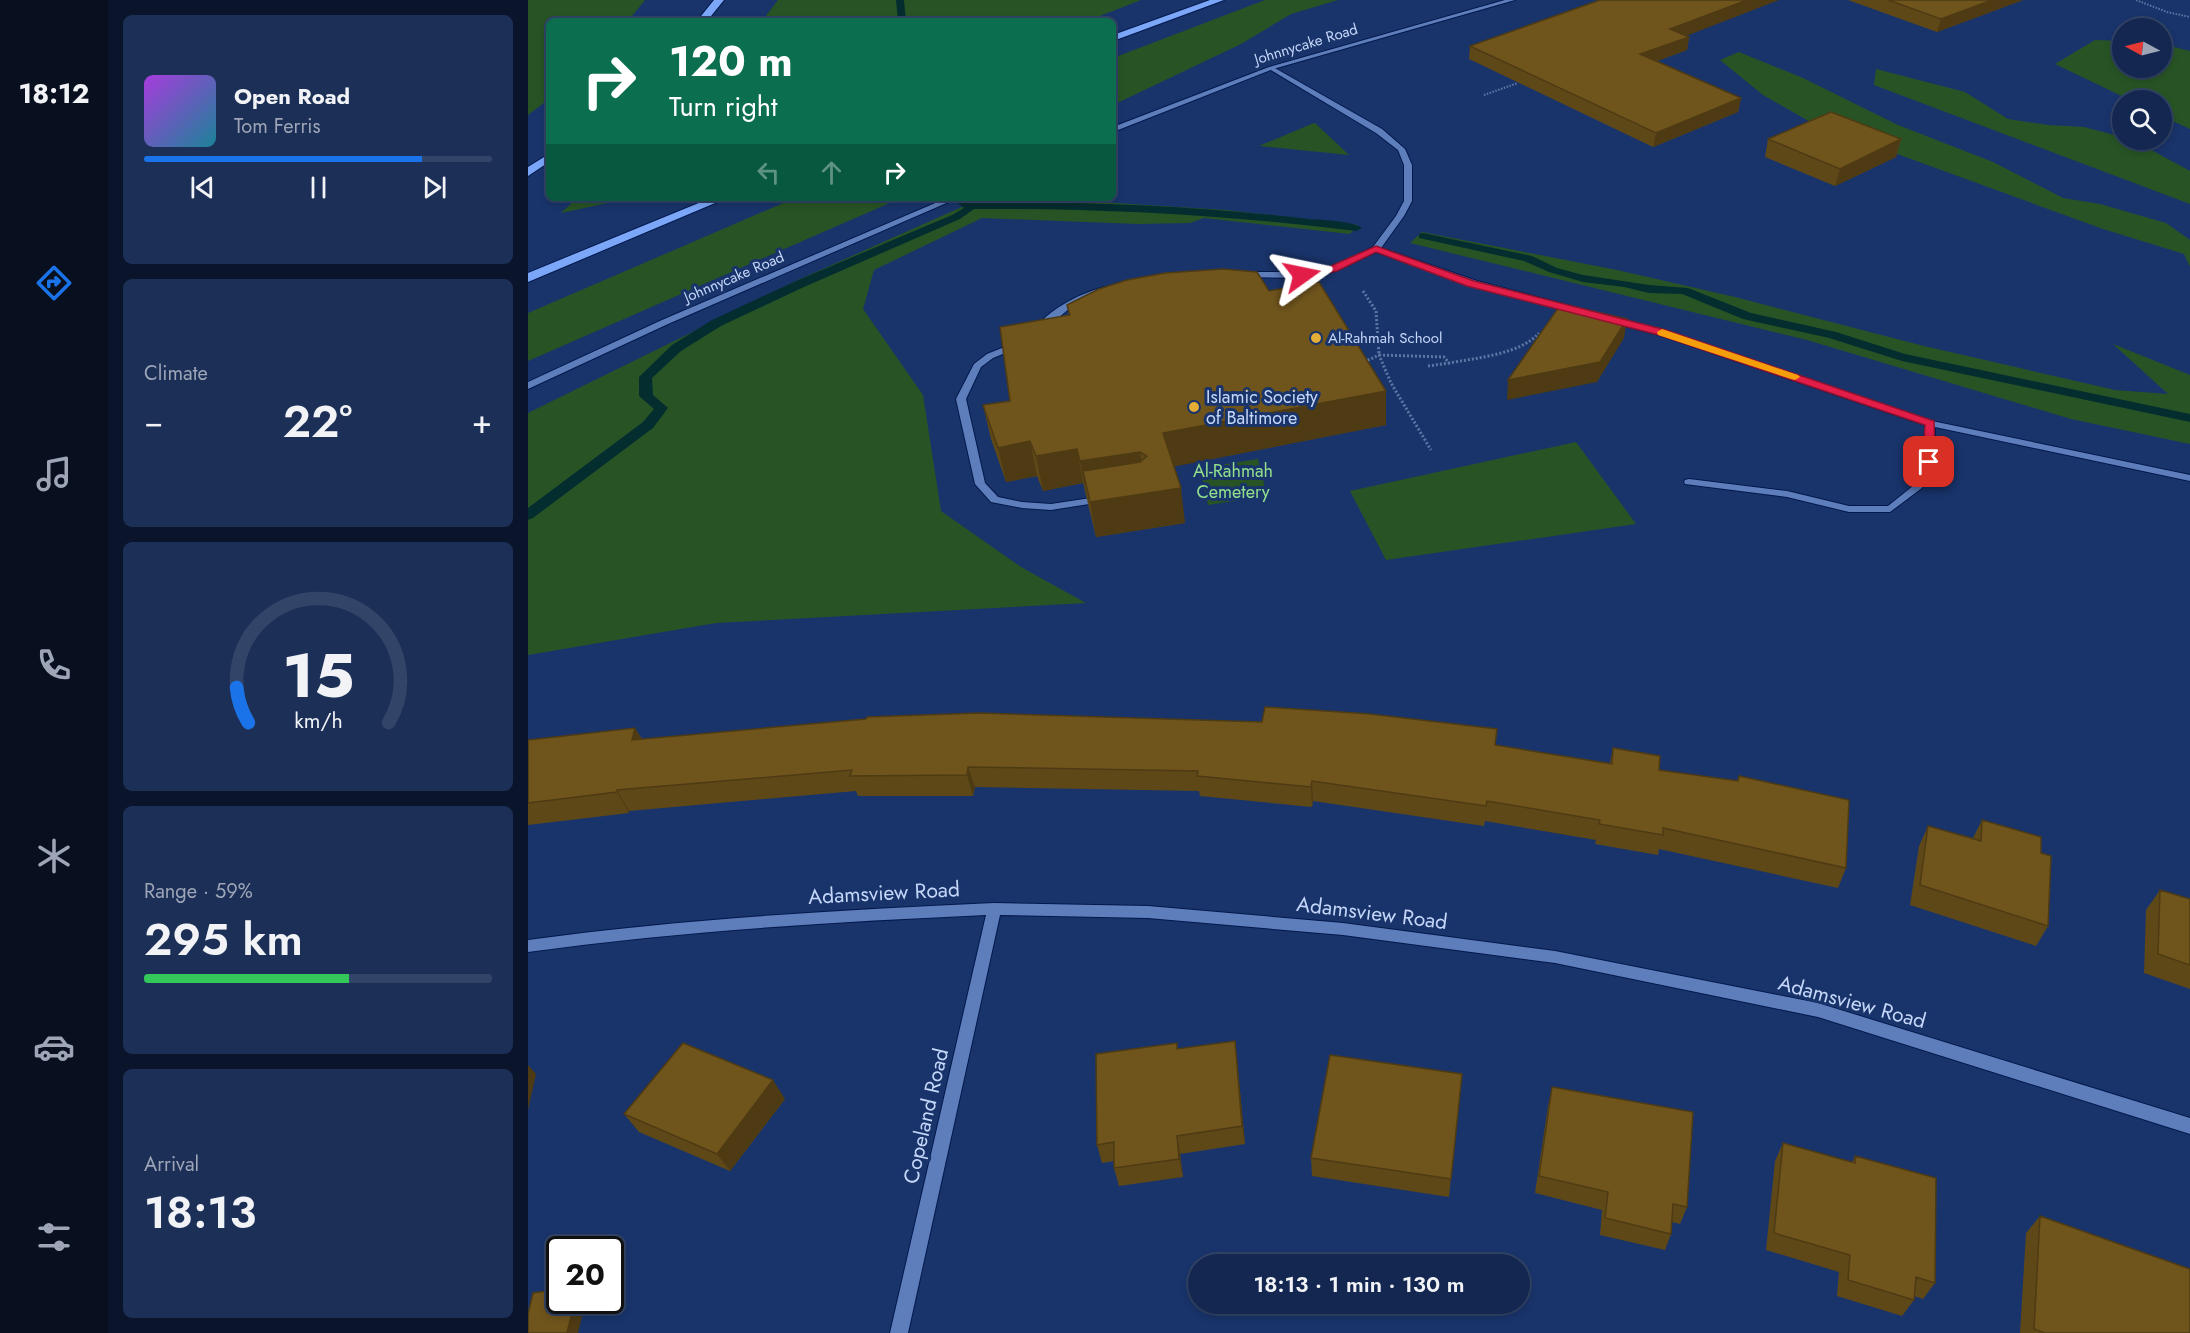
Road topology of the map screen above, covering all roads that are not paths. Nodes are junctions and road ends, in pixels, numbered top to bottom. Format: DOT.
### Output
graph roads {
  1 [pos="719,0"];
  2 [pos="1220,0"];
  3 [pos="1512,0"];
  4 [pos="704,18"];
  5 [pos="1116,37"];
  6 [pos="1272,68"];
  7 [pos="1116,129"];
  8 [pos="546,159"];
  9 [pos="528,173"];
  10 [pos="714,201"];
  11 [pos="947,201"];
  12 [pos="1376,249"];
  13 [pos="1234,275"];
  14 [pos="528,278"];
  15 [pos="1109,289"];
  16 [pos="1583,312"];
  17 [pos="1606,318"];
  18 [pos="528,386"];
  19 [pos="1930,423"];
  20 [pos="2190,478"];
  21 [pos="1689,482"];
  22 [pos="1110,498"];
  23 [pos="994,909"];
  24 [pos="528,946"];
  25 [pos="2190,1126"];
  26 [pos="899,1333"];
  1 -- 4 [label="highway"];
  2 -- 5 [label="highway"];
  3 -- 6 [label="street, Johnnycake Road"];
  6 -- 7 [label="street, Johnnycake Road"];
  6 -- 12 [label="street"];
  8 -- 9 [label="highway"];
  10 -- 14 [label="highway"];
  11 -- 18 [label="street, Johnnycake Road"];
  12 -- 13 [label="street"];
  12 -- 16 [label="street"];
  15 -- 22 [label="street"];
  17 -- 19 [label="street"];
  19 -- 20 [label="street"];
  19 -- 21 [label="street"];
  23 -- 24 [label="street, Adamsview Road"];
  23 -- 25 [label="street, Adamsview Road"];
  23 -- 26 [label="street, Copeland Road"];
}
